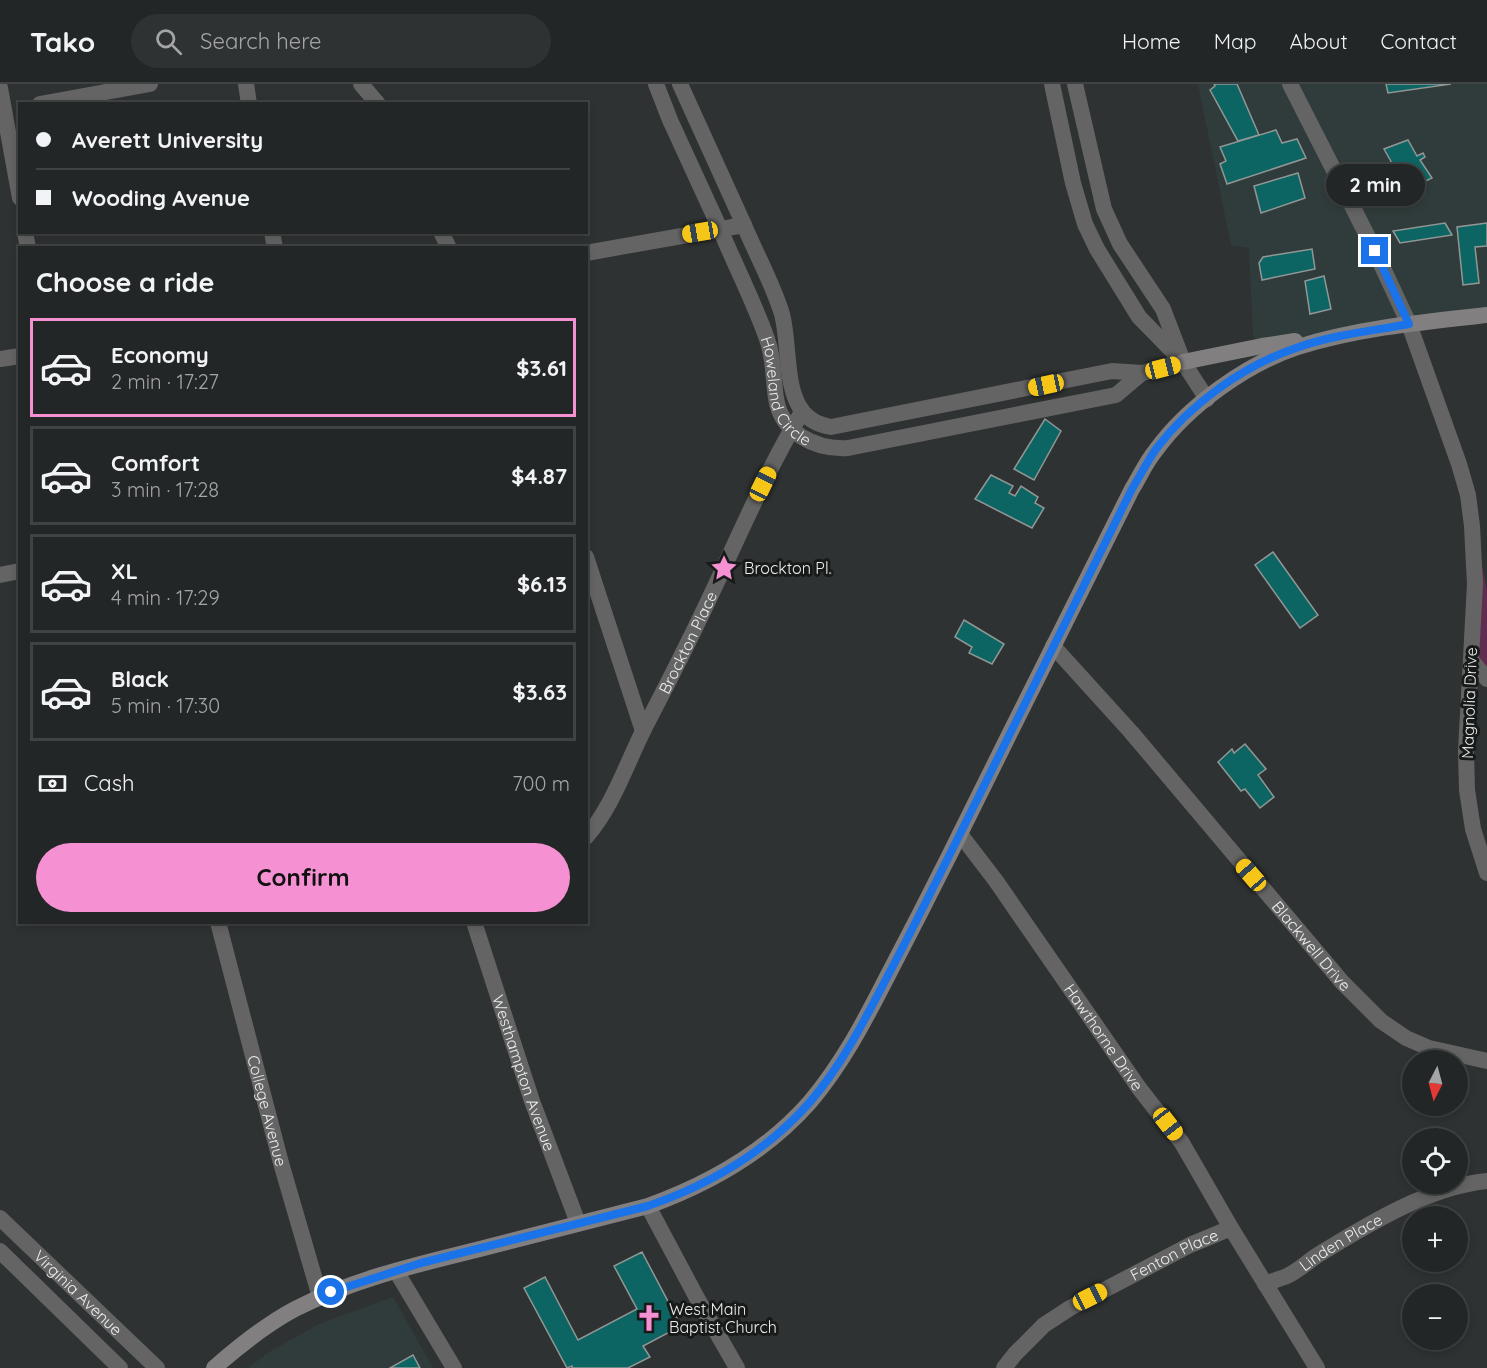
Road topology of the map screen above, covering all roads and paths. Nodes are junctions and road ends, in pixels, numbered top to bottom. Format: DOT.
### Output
graph roads {
  1 [pos="150,84"];
  2 [pos="246,84"];
  3 [pos="361,84"];
  4 [pos="656,84"];
  5 [pos="680,84"];
  6 [pos="1052,84"];
  7 [pos="1075,84"];
  8 [pos="1290,84"];
  9 [pos="0,88"];
  10 [pos="51,102"];
  11 [pos="249,102"];
  12 [pos="376,102"];
  13 [pos="12,108"];
  14 [pos="693,115"];
  15 [pos="670,120"];
  16 [pos="1087,140"];
  17 [pos="1065,145"];
  18 [pos="18,176"];
  19 [pos="744,225"];
  20 [pos="1113,228"];
  21 [pos="720,229"];
  22 [pos="1091,236"];
  23 [pos="588,253"];
  24 [pos="1487,315"];
  25 [pos="1409,324"];
  26 [pos="1341,336"];
  27 [pos="18,356"];
  28 [pos="0,359"];
  29 [pos="1183,362"];
  30 [pos="1142,373"];
  31 [pos="979,398"];
  32 [pos="1207,399"];
  33 [pos="802,412"];
  34 [pos="984,421"];
  35 [pos="791,429"];
  36 [pos="588,563"];
  37 [pos="18,571"];
  38 [pos="0,575"];
  39 [pos="1053,646"];
  40 [pos="1471,660"];
  41 [pos="1487,679"];
  42 [pos="644,731"];
  43 [pos="588,834"];
  44 [pos="960,834"];
  45 [pos="1487,873"];
  46 [pos="219,924"];
  47 [pos="475,924"];
  48 [pos="1487,1061"];
  49 [pos="1487,1181"];
  50 [pos="648,1206"];
  51 [pos="0,1218"];
  52 [pos="578,1223"];
  53 [pos="1231,1228"];
  54 [pos="0,1251"];
  55 [pos="396,1271"];
  56 [pos="1265,1284"];
  57 [pos="320,1297"];
  58 [pos="120,1368"];
  59 [pos="157,1368"];
  60 [pos="214,1368"];
  61 [pos="454,1368"];
  62 [pos="737,1368"];
  63 [pos="1004,1368"];
  64 [pos="1317,1368"];
  1 -- 10 [label="street"];
  2 -- 11 [label="street"];
  3 -- 12 [label="street"];
  4 -- 15 [label="street, Howeland Circle"];
  5 -- 14 [label="street, Howeland Circle"];
  6 -- 17 [label="street"];
  7 -- 16 [label="street"];
  8 -- 25 [label="street, Magnolia Drive"];
  9 -- 13 [label="street"];
  13 -- 18 [label="street"];
  14 -- 15 [label="street"];
  14 -- 19 [label="street, Howeland Circle"];
  15 -- 21 [label="street, Howeland Circle"];
  16 -- 17 [label="street"];
  16 -- 20 [label="street"];
  17 -- 22 [label="street"];
  19 -- 21 [label="street"];
  19 -- 33 [label="street, Howeland Circle"];
  20 -- 22 [label="street"];
  20 -- 29 [label="street"];
  21 -- 23 [label="street"];
  21 -- 35 [label="street, Howeland Circle"];
  22 -- 29 [label="street"];
  24 -- 25 [label="main road"];
  25 -- 26 [label="main road"];
  25 -- 40 [label="street, Magnolia Drive"];
  26 -- 29 [label="main road"];
  26 -- 32 [label="main road"];
  27 -- 28 [label="street"];
  29 -- 30 [label="street, Howeland Circle"];
  29 -- 32 [label="street"];
  30 -- 31 [label="street, Howeland Circle"];
  30 -- 34 [label="street, Howeland Circle"];
  31 -- 33 [label="street, Howeland Circle"];
  31 -- 34 [label="street"];
  32 -- 39 [label="main road"];
  33 -- 35 [label="street, Brockton Place"];
  34 -- 35 [label="street, Howeland Circle"];
  35 -- 42 [label="street, Brockton Place"];
  36 -- 42 [label="street"];
  37 -- 38 [label="street"];
  39 -- 44 [label="main road"];
  39 -- 48 [label="street, Blackwell Drive"];
  40 -- 41 [label="street"];
  40 -- 45 [label="street, Magnolia Drive"];
  42 -- 43 [label="street, Brockton Place"];
  44 -- 50 [label="main road"];
  44 -- 53 [label="street, Hawthorne Drive"];
  46 -- 57 [label="street, College Avenue"];
  47 -- 52 [label="street, Westhampton Avenue"];
  49 -- 56 [label="street, Linden Place"];
  50 -- 52 [label="main road"];
  50 -- 62 [label="street"];
  51 -- 59 [label="street, Virginia Avenue"];
  52 -- 55 [label="main road"];
  53 -- 56 [label="street, Hawthorne Drive"];
  53 -- 63 [label="street, Fenton Place"];
  54 -- 58 [label="street, Virginia Avenue"];
  55 -- 57 [label="main road"];
  55 -- 61 [label="street"];
  56 -- 64 [label="street, Hawthorne Drive"];
  57 -- 60 [label="main road"];
}
